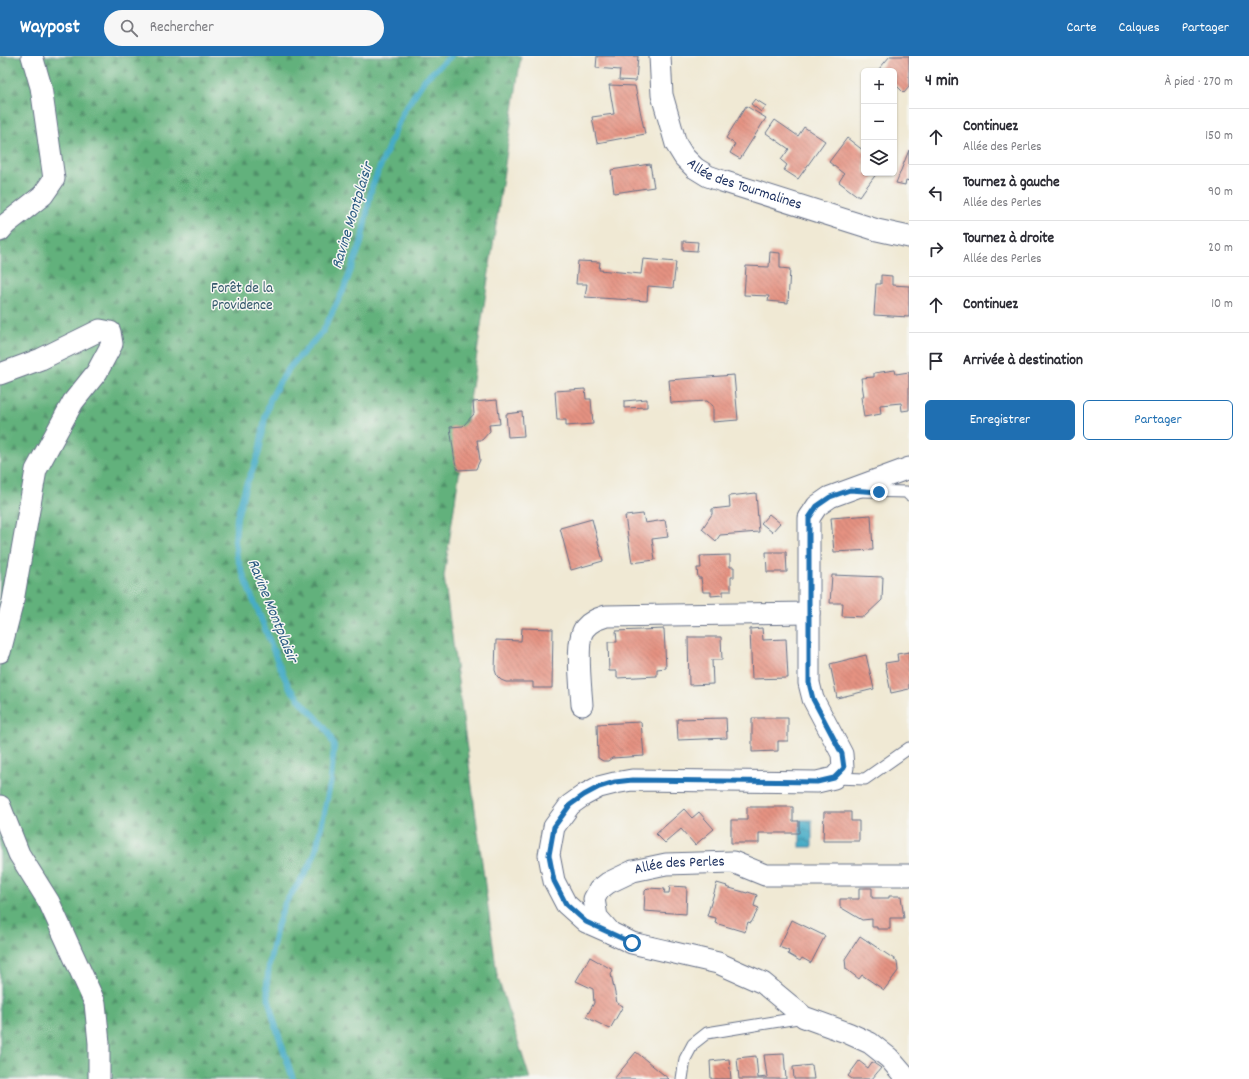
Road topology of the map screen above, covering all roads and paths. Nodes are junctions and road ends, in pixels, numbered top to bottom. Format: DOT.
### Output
graph roads {
  1 [pos="32,56"];
  2 [pos="660,56"];
  3 [pos="0,231"];
  4 [pos="909,237"];
  5 [pos="0,374"];
  6 [pos="909,468"];
  7 [pos="850,490"];
  8 [pos="909,495"];
  9 [pos="809,612"];
  10 [pos="0,652"];
  11 [pos="582,704"];
  12 [pos="909,748"];
  13 [pos="834,778"];
  14 [pos="0,806"];
  15 [pos="909,875"];
  16 [pos="611,933"];
  17 [pos="804,1017"];
  18 [pos="99,1079"];
  19 [pos="682,1079"];
  20 [pos="907,1079"];
  1 -- 3 [label="street"];
  2 -- 4 [label="street, Allée des Tourmalines"];
  5 -- 10 [label="street"];
  6 -- 7 [label="street"];
  7 -- 8 [label="lane"];
  7 -- 9 [label="street"];
  9 -- 11 [label="street"];
  9 -- 13 [label="street"];
  12 -- 13 [label="lane"];
  13 -- 16 [label="street, Allée des Perles"];
  14 -- 18 [label="street"];
  15 -- 16 [label="street, Allée des Perles"];
  16 -- 17 [label="street, Allée des Perles"];
  17 -- 19 [label="lane"];
  17 -- 20 [label="street, Allée des Perles"];
}
